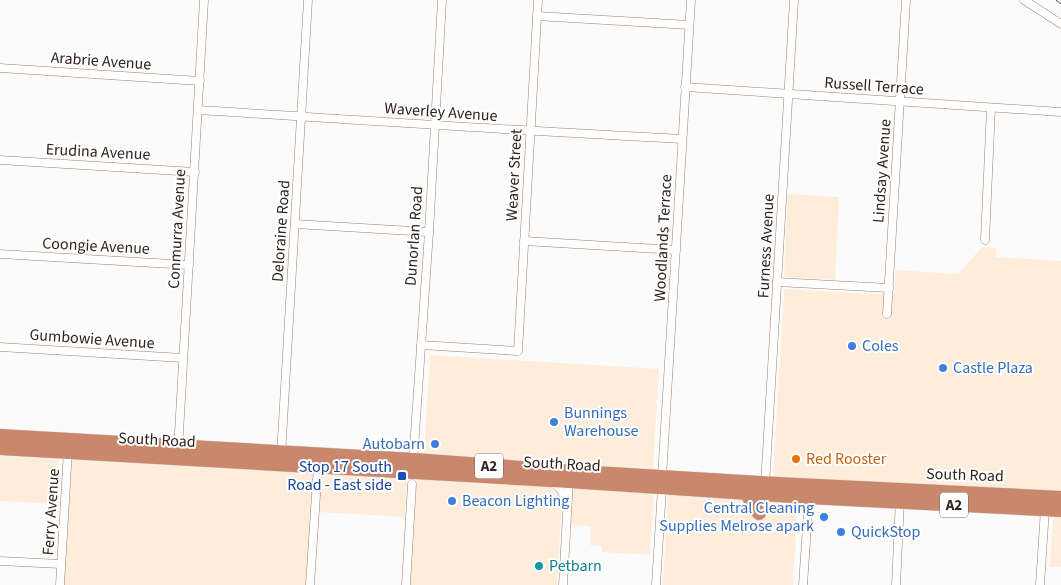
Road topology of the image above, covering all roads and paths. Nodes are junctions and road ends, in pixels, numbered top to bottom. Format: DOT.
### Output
graph roads {
  1 [pos="204,0"];
  2 [pos="308,0"];
  3 [pos="442,0"];
  4 [pos="538,0"];
  5 [pos="691,0"];
  6 [pos="794,0"];
  7 [pos="906,0"];
  8 [pos="1024,0"];
  9 [pos="537,16"];
  10 [pos="1061,24"];
  11 [pos="689,25"];
  12 [pos="0,68"];
  13 [pos="200,81"];
  14 [pos="686,88"];
  15 [pos="789,94"];
  16 [pos="900,102"];
  17 [pos="991,108"];
  18 [pos="198,110"];
  19 [pos="1061,112"];
  20 [pos="302,116"];
  21 [pos="435,125"];
  22 [pos="531,131"];
  23 [pos="682,139"];
  24 [pos="0,160"];
  25 [pos="195,172"];
  26 [pos="295,224"];
  27 [pos="429,232"];
  28 [pos="985,240"];
  29 [pos="524,241"];
  30 [pos="676,250"];
  31 [pos="0,254"];
  32 [pos="189,266"];
  33 [pos="777,282"];
  34 [pos="889,288"];
  35 [pos="887,314"];
  36 [pos="421,346"];
  37 [pos="0,347"];
  38 [pos="183,358"];
  39 [pos="0,436"];
  40 [pos="68,447"];
  41 [pos="0,448"];
  42 [pos="177,453"];
  43 [pos="281,459"];
  44 [pos="318,461"];
  45 [pos="413,472"];
  46 [pos="570,476"];
  47 [pos="550,480"];
  48 [pos="662,482"];
  49 [pos="764,488"];
  50 [pos="747,493"];
  51 [pos="900,496"];
  52 [pos="809,497"];
  53 [pos="1061,498"];
  54 [pos="568,502"];
  55 [pos="1045,509"];
  56 [pos="1061,510"];
  57 [pos="759,513"];
  58 [pos="0,561"];
  59 [pos="61,564"];
  60 [pos="60,585"];
  61 [pos="310,585"];
  62 [pos="406,585"];
  63 [pos="562,585"];
  64 [pos="656,585"];
  65 [pos="803,585"];
  66 [pos="896,585"];
  67 [pos="1040,585"];
  1 -- 13 [label="street, Conmurra Avenue"];
  2 -- 20 [label="street, Deloraine Road"];
  3 -- 21 [label="street, Dunorlan Road"];
  4 -- 9 [label="street, Weaver Street"];
  5 -- 11 [label="street, Woodlands Terrace"];
  6 -- 15 [label="street, Furness Avenue"];
  7 -- 16 [label="street, Lindsay Avenue"];
  8 -- 10 [label="street"];
  9 -- 11 [label="street"];
  9 -- 22 [label="street, Weaver Street"];
  11 -- 14 [label="street, Woodlands Terrace"];
  12 -- 13 [label="street, Arabrie Avenue"];
  13 -- 18 [label="street, Conmurra Avenue"];
  14 -- 15 [label="street, Russell Terrace"];
  14 -- 23 [label="street, Woodlands Terrace"];
  15 -- 16 [label="street, Russell Terrace"];
  15 -- 33 [label="street, Furness Avenue"];
  16 -- 17 [label="street, Russell Terrace"];
  16 -- 34 [label="street, Lindsay Avenue"];
  17 -- 19 [label="street, Russell Terrace"];
  17 -- 28 [label="street"];
  18 -- 20 [label="street, Waverley Avenue"];
  18 -- 25 [label="street, Conmurra Avenue"];
  20 -- 21 [label="street, Waverley Avenue"];
  20 -- 26 [label="street, Deloraine Road"];
  21 -- 22 [label="street, Waverley Avenue"];
  21 -- 27 [label="street, Dunorlan Road"];
  22 -- 23 [label="street, Waverley Avenue"];
  22 -- 29 [label="street, Weaver Street"];
  23 -- 30 [label="street, Woodlands Terrace"];
  24 -- 25 [label="street, Erudina Avenue"];
  25 -- 32 [label="street, Conmurra Avenue"];
  26 -- 27 [label="street"];
  26 -- 43 [label="street, Deloraine Road"];
  27 -- 36 [label="street, Dunorlan Road"];
  29 -- 30 [label="street"];
  29 -- 36 [label="street, Weaver Street"];
  30 -- 48 [label="street, Woodlands Terrace"];
  31 -- 32 [label="street, Coongie Avenue"];
  32 -- 38 [label="street, Conmurra Avenue"];
  33 -- 34 [label="street"];
  33 -- 49 [label="street, Furness Avenue"];
  34 -- 35 [label="street, Lindsay Avenue"];
  36 -- 45 [label="street, Dunorlan Road"];
  37 -- 38 [label="street, Gumbowie Avenue"];
  38 -- 42 [label="street, Conmurra Avenue"];
  39 -- 40 [label="highway, South Road / A2"];
  40 -- 41 [label="highway, South Road / A2"];
  40 -- 42 [label="highway, South Road / A2"];
  40 -- 59 [label="street, Ferry Avenue"];
  42 -- 43 [label="highway, South Road / A2"];
  43 -- 44 [label="highway, South Road / A2"];
  44 -- 45 [label="highway, South Road / A2"];
  44 -- 61 [label="street"];
  45 -- 46 [label="highway, South Road / A2"];
  45 -- 47 [label="highway, South Road / A2"];
  45 -- 62 [label="street, Dunorlan Road"];
  46 -- 47 [label="highway, South Road / A2"];
  46 -- 48 [label="highway, South Road / A2"];
  46 -- 54 [label="street"];
  47 -- 54 [label="street"];
  48 -- 49 [label="highway, South Road / A2"];
  48 -- 50 [label="highway, South Road / A2"];
  48 -- 64 [label="street, Woodlands Terrace"];
  49 -- 50 [label="highway, South Road / A2"];
  49 -- 51 [label="highway, South Road / A2"];
  49 -- 52 [label="highway, South Road / A2"];
  50 -- 57 [label="highway"];
  51 -- 52 [label="highway, South Road / A2"];
  51 -- 53 [label="highway, South Road / A2"];
  51 -- 55 [label="highway, South Road / A2"];
  51 -- 66 [label="street"];
  52 -- 65 [label="street"];
  54 -- 63 [label="street"];
  55 -- 56 [label="highway, South Road / A2"];
  55 -- 67 [label="street"];
  58 -- 59 [label="street"];
  59 -- 60 [label="street, Ferry Avenue"];
}
